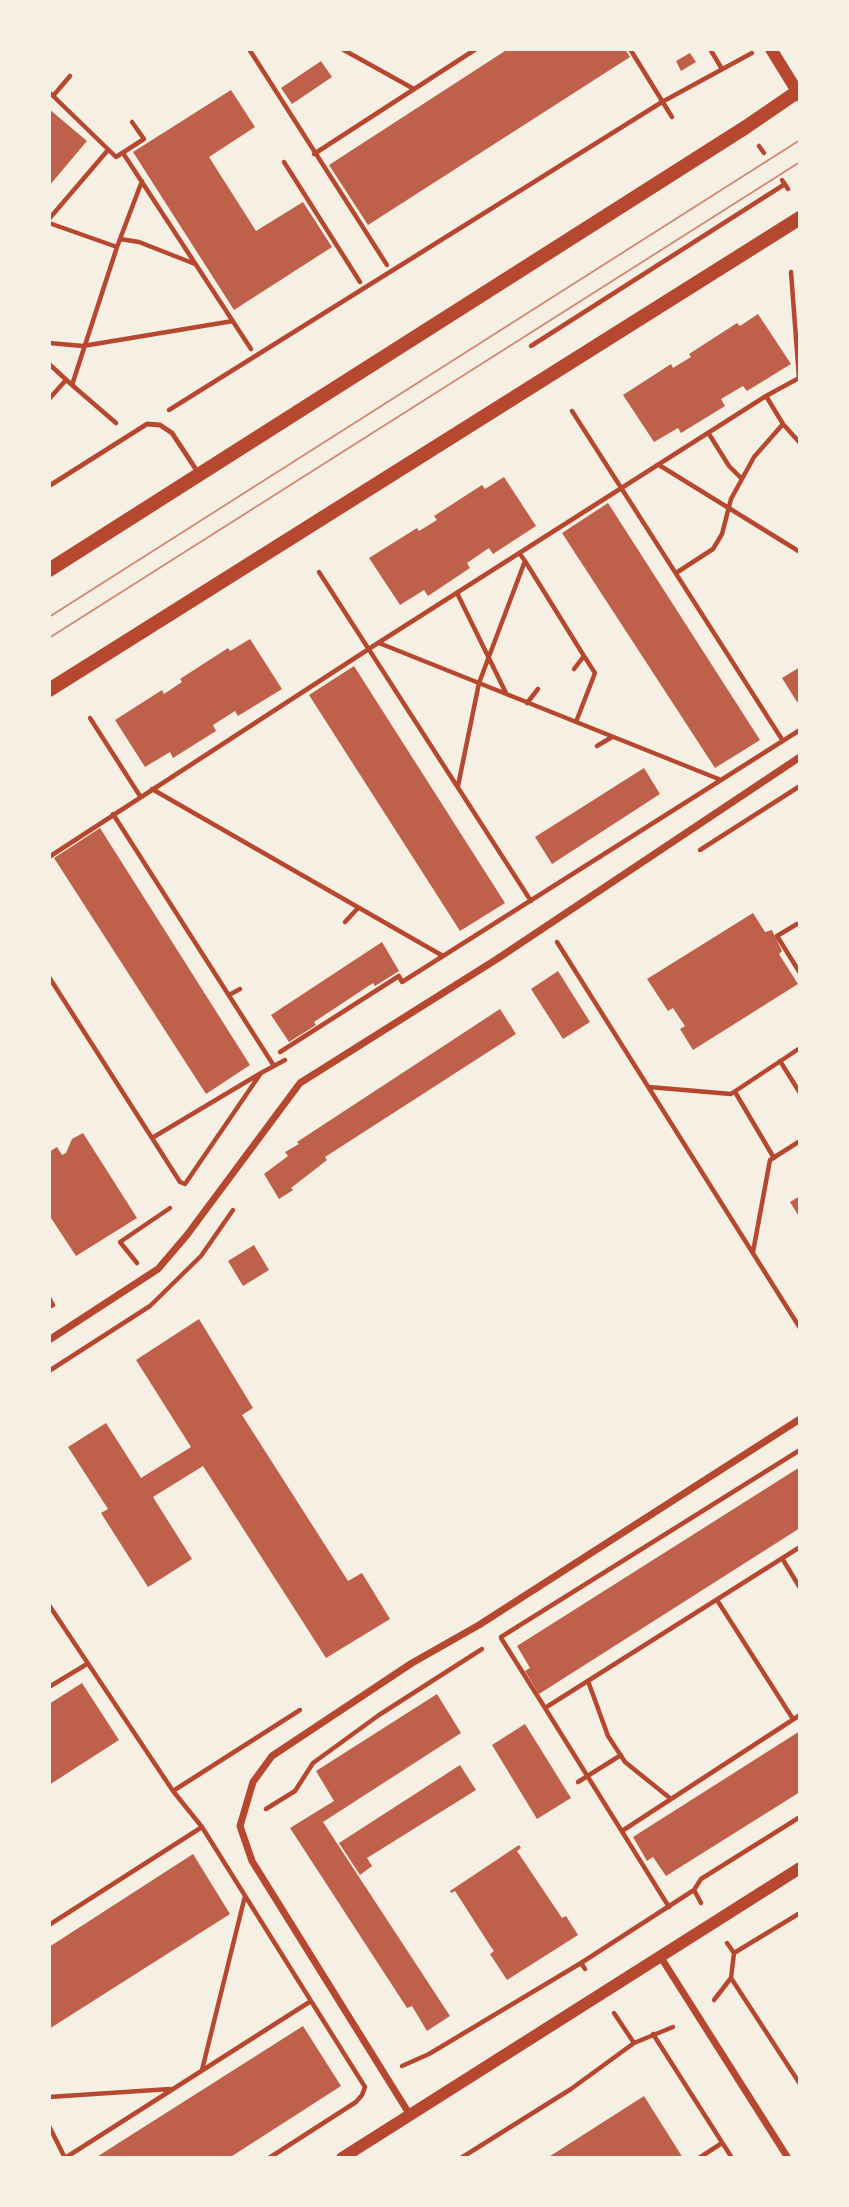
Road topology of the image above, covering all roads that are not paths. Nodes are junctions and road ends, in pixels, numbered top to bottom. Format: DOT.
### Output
graph roads {
  1 [pos="771,49"];
  2 [pos="799,92"];
  3 [pos="800,218"];
  4 [pos="200,475"];
  5 [pos="49,486"];
  6 [pos="49,570"];
  7 [pos="49,690"];
  8 [pos="800,757"];
  9 [pos="49,1340"];
  10 [pos="800,1419"];
  11 [pos="800,1868"];
  12 [pos="659,1955"];
  13 [pos="410,2115"];
  14 [pos="342,2158"];
  15 [pos="788,2158"];
  1 -- 2 [label="street"];
  2 -- 4 [label="main road"];
  3 -- 7 [label="main road"];
  4 -- 5 [label="lane"];
  4 -- 6 [label="main road"];
  8 -- 9 [label="street"];
  10 -- 13 [label="street"];
  11 -- 12 [label="street"];
  12 -- 13 [label="street"];
  12 -- 15 [label="street"];
  13 -- 14 [label="street"];
}
